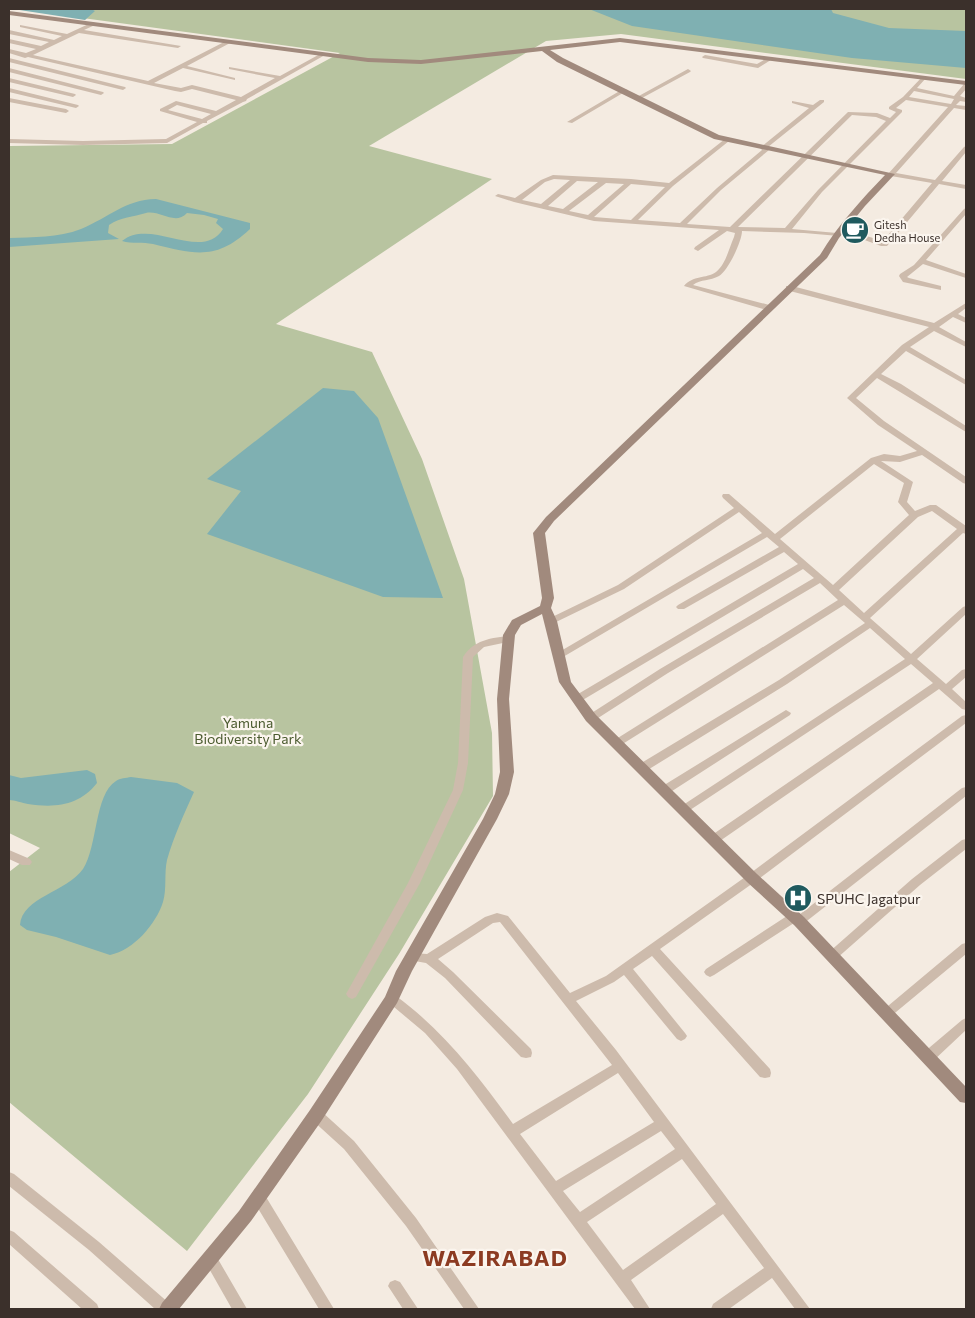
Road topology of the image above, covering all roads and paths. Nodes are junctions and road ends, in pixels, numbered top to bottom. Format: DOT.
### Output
graph roads {
  1 [pos="9,13"];
  2 [pos="93,24"];
  3 [pos="22,26"];
  4 [pos="78,31"];
  5 [pos="9,32"];
  6 [pos="68,36"];
  7 [pos="9,41"];
  8 [pos="55,42"];
  9 [pos="228,42"];
  10 [pos="178,46"];
  11 [pos="41,48"];
  12 [pos="543,48"];
  13 [pos="9,50"];
  14 [pos="28,55"];
  15 [pos="322,55"];
  16 [pos="705,57"];
  17 [pos="771,58"];
  18 [pos="11,62"];
  19 [pos="182,66"];
  20 [pos="231,68"];
  21 [pos="9,70"];
  22 [pos="688,71"];
  23 [pos="282,78"];
  24 [pos="923,78"];
  25 [pos="233,79"];
  26 [pos="9,80"];
  27 [pos="149,83"];
  28 [pos="966,84"];
  29 [pos="123,88"];
  30 [pos="913,89"];
  31 [pos="9,90"];
  32 [pos="625,90"];
  33 [pos="101,93"];
  34 [pos="73,96"];
  35 [pos="640,97"];
  36 [pos="905,98"];
  37 [pos="958,98"];
  38 [pos="9,100"];
  39 [pos="244,100"];
  40 [pos="966,100"];
  41 [pos="822,101"];
  42 [pos="794,102"];
  43 [pos="76,106"];
  44 [pos="951,106"];
  45 [pos="813,107"];
  46 [pos="966,108"];
  47 [pos="66,111"];
  48 [pos="218,114"];
  49 [pos="888,120"];
  50 [pos="205,122"];
  51 [pos="570,122"];
  52 [pos="727,140"];
  53 [pos="9,141"];
  54 [pos="765,148"];
  55 [pos="966,148"];
  56 [pos="804,156"];
  57 [pos="845,165"];
  58 [pos="891,174"];
  59 [pos="576,178"];
  60 [pos="605,180"];
  61 [pos="631,181"];
  62 [pos="936,181"];
  63 [pos="671,185"];
  64 [pos="966,187"];
  65 [pos="498,196"];
  66 [pos="516,201"];
  67 [pos="542,207"];
  68 [pos="966,210"];
  69 [pos="564,212"];
  70 [pos="589,218"];
  71 [pos="632,222"];
  72 [pos="681,226"];
  73 [pos="729,229"];
  74 [pos="787,230"];
  75 [pos="839,233"];
  76 [pos="698,250"];
  77 [pos="922,262"];
  78 [pos="966,276"];
  79 [pos="789,288"];
  80 [pos="938,288"];
  81 [pos="966,305"];
  82 [pos="770,308"];
  83 [pos="953,314"];
  84 [pos="966,321"];
  85 [pos="935,327"];
  86 [pos="966,345"];
  87 [pos="905,347"];
  88 [pos="876,374"];
  89 [pos="966,383"];
  90 [pos="966,430"];
  91 [pos="923,452"];
  92 [pos="874,460"];
  93 [pos="966,482"];
  94 [pos="726,496"];
  95 [pos="740,508"];
  96 [pos="914,515"];
  97 [pos="964,530"];
  98 [pos="771,536"];
  99 [pos="784,548"];
  100 [pos="803,565"];
  101 [pos="820,579"];
  102 [pos="834,590"];
  103 [pos="845,600"];
  104 [pos="681,607"];
  105 [pos="545,608"];
  106 [pos="966,609"];
  107 [pos="551,621"];
  108 [pos="867,621"];
  109 [pos="509,639"];
  110 [pos="559,655"];
  111 [pos="910,660"];
  112 [pos="966,672"];
  113 [pos="943,686"];
  114 [pos="576,700"];
  115 [pos="966,708"];
  116 [pos="786,713"];
  117 [pos="592,718"];
  118 [pos="966,718"];
  119 [pos="617,744"];
  120 [pos="642,768"];
  121 [pos="665,790"];
  122 [pos="966,791"];
  123 [pos="684,810"];
  124 [pos="714,840"];
  125 [pos="966,843"];
  126 [pos="9,854"];
  127 [pos="26,862"];
  128 [pos="752,878"];
  129 [pos="796,919"];
  130 [pos="966,947"];
  131 [pos="652,948"];
  132 [pos="832,956"];
  133 [pos="413,957"];
  134 [pos="430,959"];
  135 [pos="625,968"];
  136 [pos="710,972"];
  137 [pos="352,994"];
  138 [pos="392,999"];
  139 [pos="568,1000"];
  140 [pos="886,1014"];
  141 [pos="966,1023"];
  142 [pos="681,1036"];
  143 [pos="526,1053"];
  144 [pos="928,1057"];
  145 [pos="620,1066"];
  146 [pos="765,1073"];
  147 [pos="966,1097"];
  148 [pos="316,1115"];
  149 [pos="662,1123"];
  150 [pos="512,1132"];
  151 [pos="683,1151"];
  152 [pos="9,1178"];
  153 [pos="554,1189"];
  154 [pos="258,1196"];
  155 [pos="724,1206"];
  156 [pos="578,1221"];
  157 [pos="9,1236"];
  158 [pos="210,1258"];
  159 [pos="772,1270"];
  160 [pos="621,1279"];
  161 [pos="395,1286"];
  162 [pos="92,1309"];
  163 [pos="166,1309"];
  164 [pos="240,1309"];
  165 [pos="327,1309"];
  166 [pos="411,1309"];
  167 [pos="472,1309"];
  168 [pos="643,1309"];
  169 [pos="718,1309"];
  170 [pos="803,1309"];
  1 -- 2 [label="street"];
  2 -- 4 [label="street"];
  2 -- 9 [label="street"];
  3 -- 6 [label="street"];
  4 -- 6 [label="street"];
  4 -- 10 [label="street"];
  5 -- 8 [label="street"];
  6 -- 8 [label="street"];
  7 -- 11 [label="street"];
  8 -- 11 [label="street"];
  9 -- 15 [label="street"];
  9 -- 19 [label="street"];
  11 -- 14 [label="street"];
  12 -- 15 [label="street"];
  12 -- 17 [label="street"];
  12 -- 32 [label="street"];
  13 -- 14 [label="street"];
  14 -- 18 [label="street"];
  14 -- 27 [label="street"];
  15 -- 23 [label="street"];
  16 -- 17 [label="street"];
  17 -- 24 [label="street"];
  18 -- 29 [label="street"];
  19 -- 25 [label="street"];
  19 -- 27 [label="street"];
  20 -- 23 [label="street"];
  21 -- 33 [label="street"];
  22 -- 35 [label="street"];
  23 -- 39 [label="street"];
  24 -- 28 [label="street"];
  24 -- 30 [label="street"];
  26 -- 34 [label="street"];
  27 -- 39 [label="street"];
  28 -- 37 [label="street"];
  30 -- 36 [label="street"];
  30 -- 37 [label="street"];
  31 -- 43 [label="street"];
  32 -- 35 [label="street"];
  32 -- 51 [label="street"];
  35 -- 52 [label="street"];
  36 -- 44 [label="street"];
  36 -- 49 [label="street"];
  37 -- 40 [label="street"];
  37 -- 44 [label="street"];
  38 -- 47 [label="street"];
  39 -- 48 [label="street"];
  41 -- 45 [label="street"];
  42 -- 45 [label="street"];
  44 -- 46 [label="street"];
  44 -- 58 [label="street"];
  45 -- 54 [label="street"];
  48 -- 50 [label="street"];
  48 -- 50 [label="street"];
  49 -- 56 [label="street"];
  49 -- 57 [label="street"];
  50 -- 53 [label="street"];
  52 -- 54 [label="street"];
  52 -- 63 [label="street"];
  54 -- 56 [label="street"];
  54 -- 72 [label="street"];
  55 -- 62 [label="street"];
  56 -- 57 [label="street"];
  56 -- 73 [label="street"];
  57 -- 58 [label="street"];
  57 -- 74 [label="street"];
  58 -- 62 [label="street"];
  58 -- 75 [label="street"];
  59 -- 60 [label="street"];
  59 -- 66 [label="street"];
  59 -- 67 [label="street"];
  60 -- 61 [label="street"];
  60 -- 69 [label="street"];
  61 -- 63 [label="street"];
  61 -- 70 [label="street"];
  62 -- 64 [label="street"];
  62 -- 75 [label="street"];
  63 -- 71 [label="street"];
  65 -- 66 [label="street"];
  66 -- 67 [label="street"];
  67 -- 69 [label="street"];
  68 -- 77 [label="street"];
  69 -- 70 [label="street"];
  70 -- 71 [label="street"];
  71 -- 72 [label="street"];
  72 -- 73 [label="street"];
  73 -- 74 [label="street"];
  73 -- 76 [label="street"];
  73 -- 82 [label="street"];
  74 -- 75 [label="street"];
  75 -- 79 [label="street"];
  77 -- 78 [label="street"];
  77 -- 80 [label="street"];
  79 -- 82 [label="street"];
  79 -- 85 [label="street"];
  81 -- 83 [label="street"];
  82 -- 105 [label="street"];
  83 -- 84 [label="street"];
  83 -- 85 [label="street"];
  85 -- 86 [label="street"];
  85 -- 87 [label="street"];
  87 -- 88 [label="street"];
  87 -- 89 [label="street"];
  88 -- 90 [label="street"];
  88 -- 91 [label="street"];
  91 -- 92 [label="street"];
  91 -- 93 [label="street"];
  92 -- 96 [label="street"];
  92 -- 98 [label="street"];
  94 -- 95 [label="street"];
  95 -- 98 [label="street"];
  95 -- 107 [label="street"];
  96 -- 97 [label="street"];
  96 -- 102 [label="street"];
  97 -- 108 [label="street"];
  98 -- 99 [label="street"];
  98 -- 110 [label="street"];
  99 -- 100 [label="street"];
  99 -- 104 [label="street"];
  100 -- 101 [label="street"];
  100 -- 114 [label="street"];
  101 -- 102 [label="street"];
  101 -- 117 [label="street"];
  102 -- 103 [label="street"];
  103 -- 108 [label="street"];
  103 -- 119 [label="street"];
  105 -- 107 [label="street"];
  105 -- 109 [label="street"];
  106 -- 111 [label="street"];
  107 -- 110 [label="street"];
  108 -- 111 [label="street"];
  108 -- 120 [label="street"];
  109 -- 133 [label="street"];
  109 -- 137 [label="street"];
  110 -- 114 [label="street"];
  111 -- 113 [label="street"];
  111 -- 123 [label="street"];
  112 -- 113 [label="street"];
  113 -- 115 [label="street"];
  113 -- 124 [label="street"];
  114 -- 117 [label="street"];
  116 -- 121 [label="street"];
  117 -- 119 [label="street"];
  118 -- 128 [label="street"];
  119 -- 120 [label="street"];
  120 -- 121 [label="street"];
  121 -- 123 [label="street"];
  122 -- 129 [label="street"];
  123 -- 124 [label="street"];
  124 -- 128 [label="street"];
  125 -- 132 [label="street"];
  126 -- 127 [label="street"];
  128 -- 129 [label="street"];
  128 -- 131 [label="street"];
  129 -- 132 [label="street"];
  129 -- 136 [label="street"];
  130 -- 140 [label="street"];
  131 -- 135 [label="street"];
  131 -- 146 [label="street"];
  132 -- 140 [label="street"];
  133 -- 134 [label="street"];
  133 -- 138 [label="street"];
  134 -- 139 [label="street"];
  134 -- 143 [label="street"];
  135 -- 139 [label="street"];
  135 -- 142 [label="street"];
  138 -- 148 [label="street"];
  138 -- 150 [label="street"];
  139 -- 145 [label="street"];
  140 -- 144 [label="street"];
  141 -- 144 [label="street"];
  144 -- 147 [label="street"];
  145 -- 149 [label="street"];
  145 -- 150 [label="street"];
  148 -- 154 [label="street"];
  148 -- 167 [label="street"];
  149 -- 151 [label="street"];
  149 -- 153 [label="street"];
  150 -- 153 [label="street"];
  151 -- 155 [label="street"];
  151 -- 156 [label="street"];
  152 -- 163 [label="street"];
  153 -- 156 [label="street"];
  154 -- 158 [label="street"];
  154 -- 165 [label="street"];
  155 -- 159 [label="street"];
  155 -- 160 [label="street"];
  156 -- 160 [label="street"];
  157 -- 162 [label="street"];
  158 -- 163 [label="street"];
  158 -- 164 [label="street"];
  159 -- 169 [label="street"];
  159 -- 170 [label="street"];
  160 -- 168 [label="street"];
  161 -- 166 [label="street"];
}
